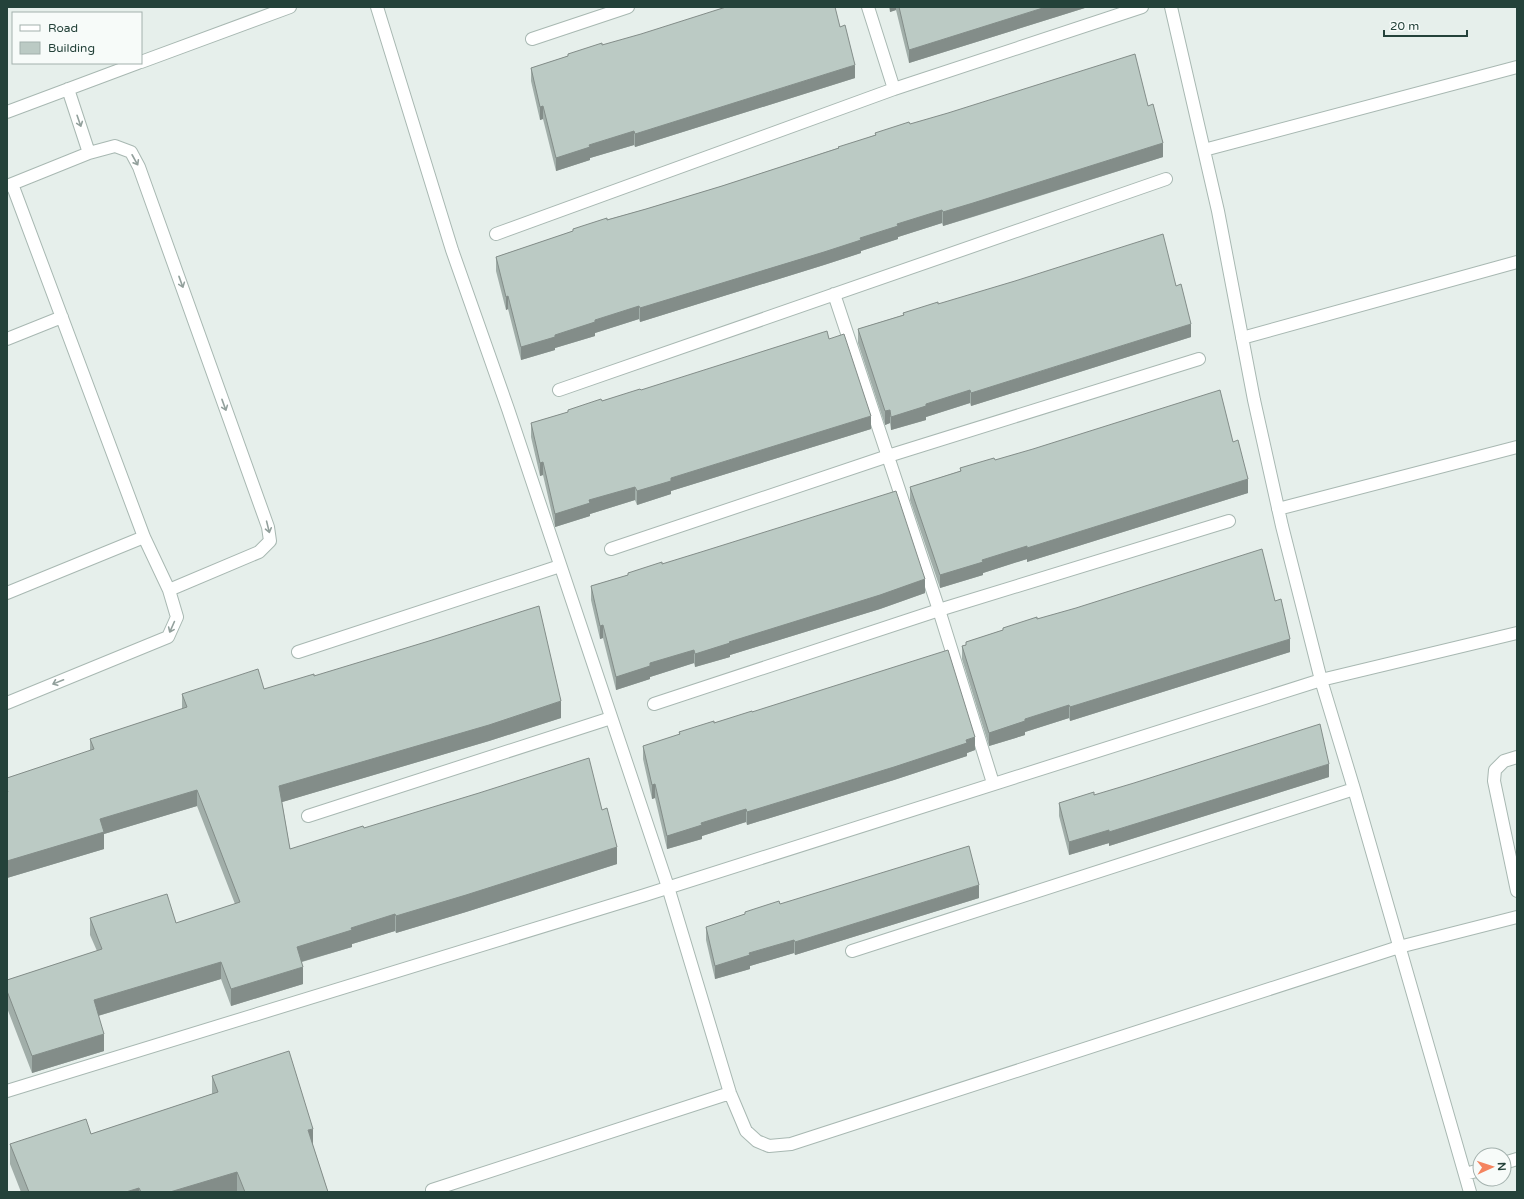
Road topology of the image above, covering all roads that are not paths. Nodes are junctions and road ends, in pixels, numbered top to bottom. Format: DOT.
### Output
graph roads {
  1 [pos="290,7"];
  2 [pos="377,7"];
  3 [pos="628,7"];
  4 [pos="868,7"];
  5 [pos="1142,7"];
  6 [pos="1171,7"];
  7 [pos="532,39"];
  8 [pos="142,62"];
  9 [pos="137,64"];
  10 [pos="1517,66"];
  11 [pos="68,89"];
  12 [pos="894,89"];
  13 [pos="7,112"];
  14 [pos="1204,150"];
  15 [pos="89,153"];
  16 [pos="1166,179"];
  17 [pos="10,185"];
  18 [pos="496,234"];
  19 [pos="1517,262"];
  20 [pos="834,294"];
  21 [pos="62,317"];
  22 [pos="1242,338"];
  23 [pos="7,339"];
  24 [pos="1199,359"];
  25 [pos="559,390"];
  26 [pos="1517,447"];
  27 [pos="888,456"];
  28 [pos="1278,509"];
  29 [pos="1229,521"];
  30 [pos="144,536"];
  31 [pos="611,549"];
  32 [pos="560,566"];
  33 [pos="169,590"];
  34 [pos="7,593"];
  35 [pos="939,610"];
  36 [pos="1517,633"];
  37 [pos="298,652"];
  38 [pos="1321,680"];
  39 [pos="7,703"];
  40 [pos="654,704"];
  41 [pos="610,718"];
  42 [pos="1517,757"];
  43 [pos="993,783"];
  44 [pos="1354,789"];
  45 [pos="308,816"];
  46 [pos="668,887"];
  47 [pos="1517,891"];
  48 [pos="1517,917"];
  49 [pos="1399,947"];
  50 [pos="852,951"];
  51 [pos="7,1090"];
  52 [pos="730,1093"];
  53 [pos="1472,1172"];
  54 [pos="1465,1174"];
  55 [pos="432,1190"];
  56 [pos="1470,1192"];
  1 -- 8 [label="street"];
  2 -- 32 [label="street"];
  3 -- 7 [label="street"];
  4 -- 12 [label="street"];
  5 -- 12 [label="street"];
  6 -- 14 [label="street"];
  9 -- 11 [label="street"];
  10 -- 14 [label="street"];
  11 -- 13 [label="street"];
  11 -- 15 [label="street, one-way"];
  12 -- 18 [label="street"];
  14 -- 22 [label="street"];
  15 -- 17 [label="street"];
  15 -- 33 [label="street, one-way"];
  16 -- 20 [label="street"];
  17 -- 21 [label="street"];
  19 -- 22 [label="street"];
  20 -- 25 [label="street"];
  20 -- 27 [label="street"];
  21 -- 23 [label="street"];
  21 -- 30 [label="street"];
  22 -- 28 [label="street"];
  24 -- 27 [label="street"];
  26 -- 28 [label="street"];
  27 -- 31 [label="street"];
  27 -- 35 [label="street"];
  28 -- 38 [label="street"];
  29 -- 35 [label="street"];
  30 -- 33 [label="street"];
  30 -- 34 [label="street"];
  32 -- 37 [label="street"];
  32 -- 41 [label="street"];
  33 -- 39 [label="street, one-way"];
  35 -- 40 [label="street"];
  35 -- 43 [label="street"];
  36 -- 38 [label="street"];
  38 -- 43 [label="street"];
  38 -- 44 [label="street"];
  41 -- 45 [label="street"];
  41 -- 46 [label="street"];
  42 -- 47 [label="street"];
  43 -- 46 [label="street"];
  44 -- 49 [label="street"];
  44 -- 50 [label="street"];
  46 -- 51 [label="street"];
  46 -- 52 [label="street"];
  48 -- 49 [label="street"];
  49 -- 52 [label="street"];
  49 -- 54 [label="street"];
  52 -- 55 [label="street"];
  53 -- 54 [label="street"];
  54 -- 56 [label="street"];
}
